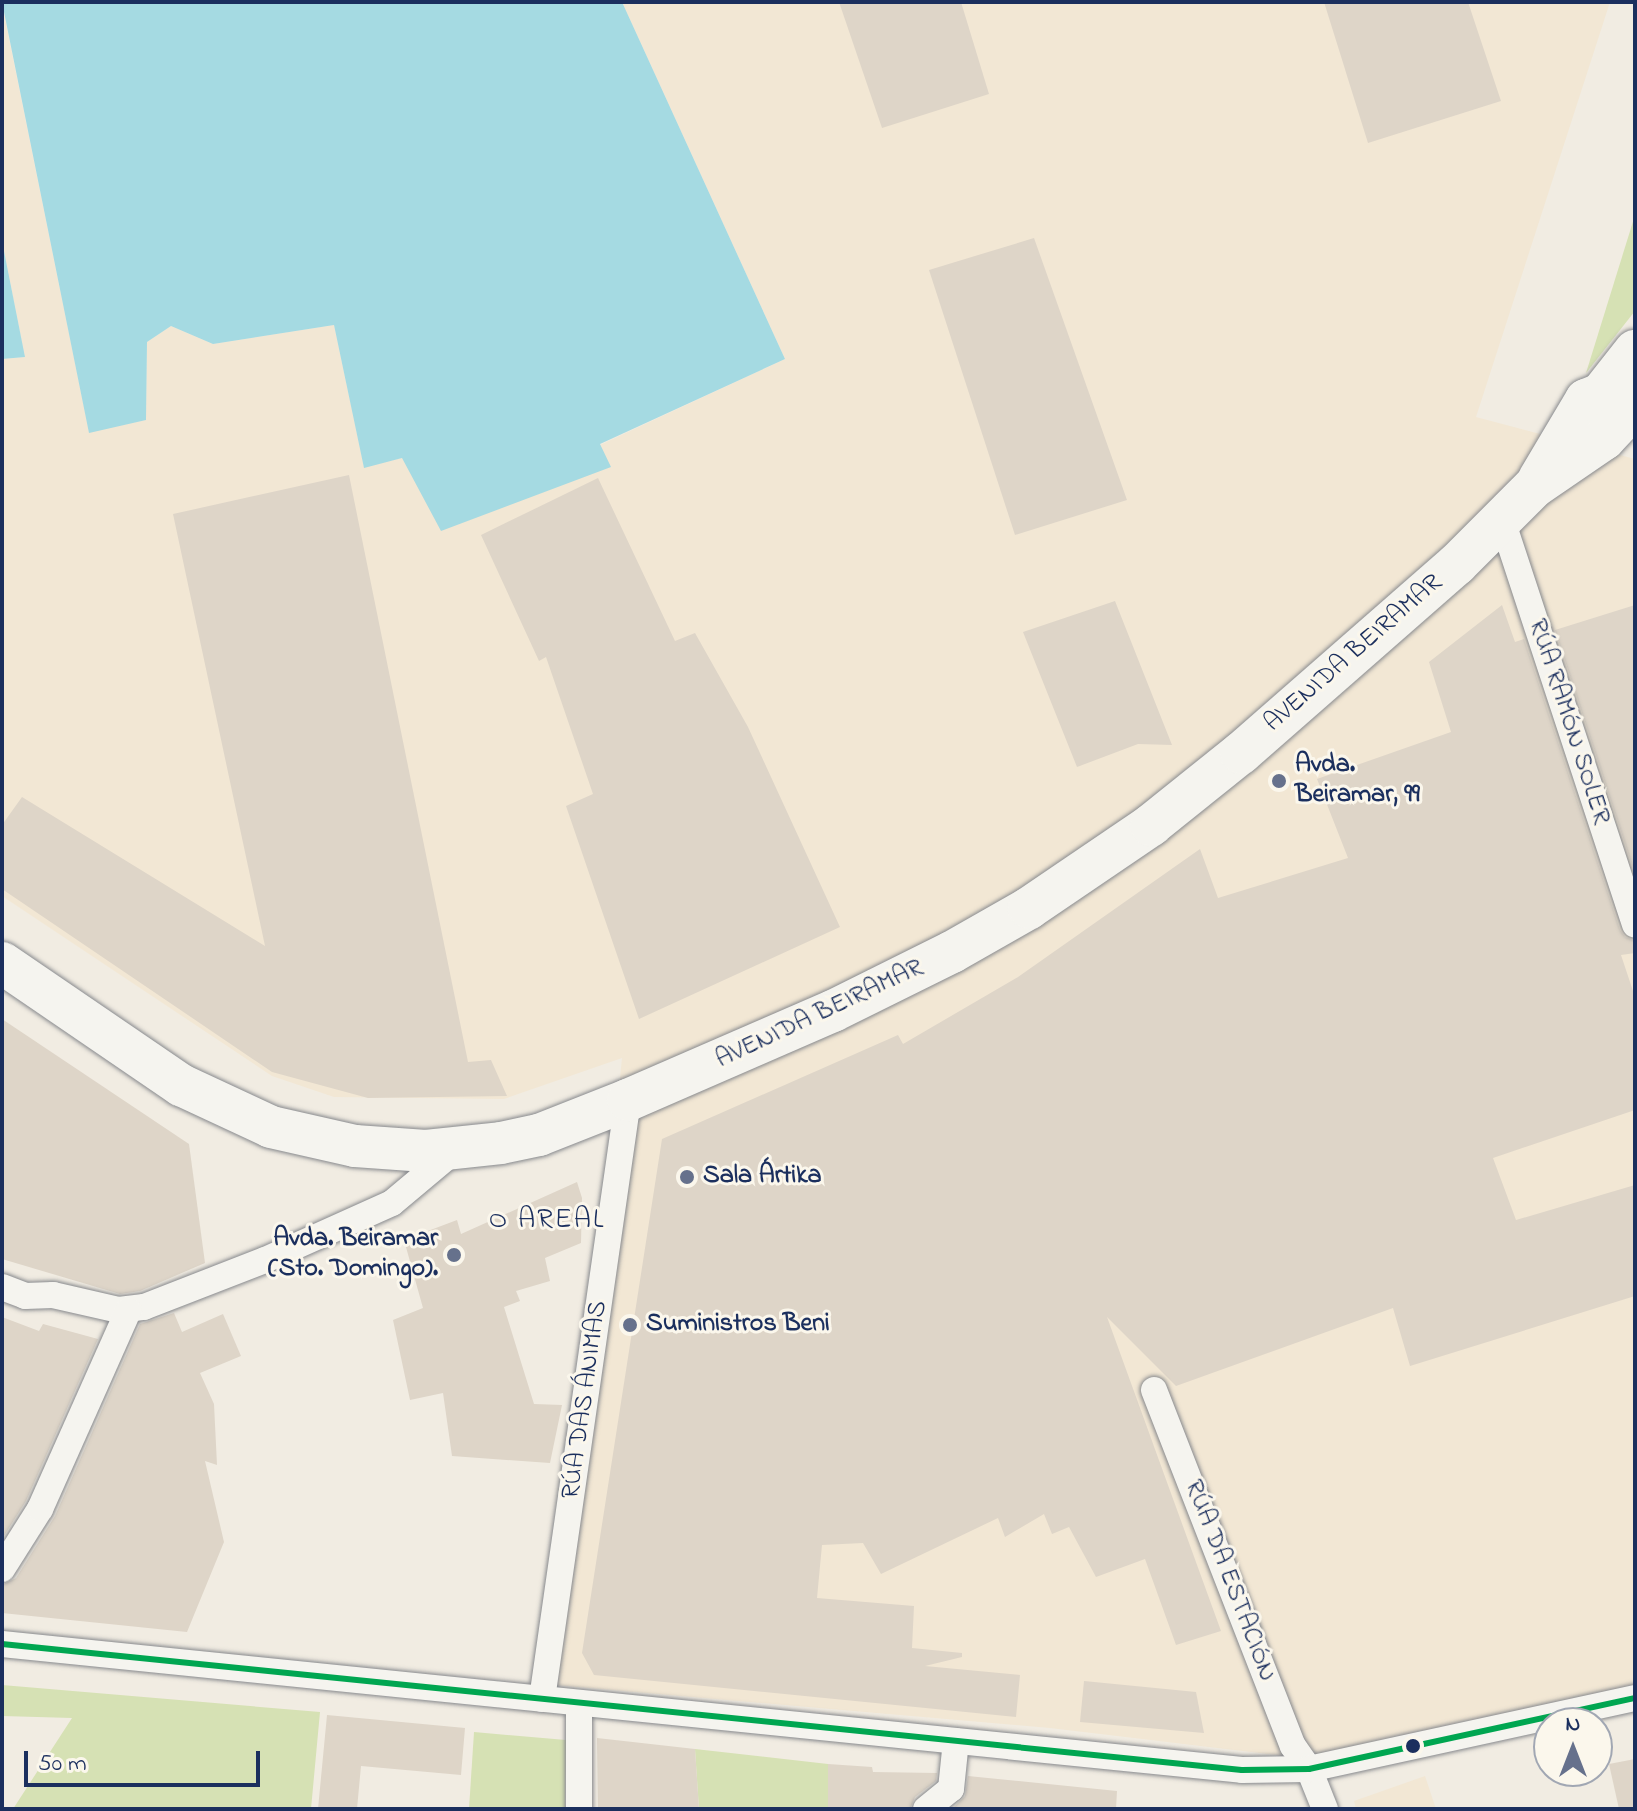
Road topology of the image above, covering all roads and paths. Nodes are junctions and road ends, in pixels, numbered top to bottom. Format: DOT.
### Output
graph roads {
  1 [pos="1635,329"];
  2 [pos="1635,351"];
  3 [pos="1586,400"];
  4 [pos="1635,406"];
  5 [pos="1534,487"];
  6 [pos="1502,520"];
  7 [pos="1635,925"];
  8 [pos="2,963"];
  9 [pos="628,1100"];
  10 [pos="456,1150"];
  11 [pos="2,1287"];
  12 [pos="128,1311"];
  13 [pos="1154,1390"];
  14 [pos="2,1569"];
  15 [pos="2,1644"];
  16 [pos="1635,1698"];
  17 [pos="542,1699"];
  18 [pos="579,1703"];
  19 [pos="956,1741"];
  20 [pos="1309,1769"];
  21 [pos="579,1809"];
  22 [pos="926,1809"];
  23 [pos="1325,1809"];
  1 -- 3 [label="main road"];
  2 -- 3 [label="main road, AVENIDA BEIRAMAR"];
  3 -- 5 [label="main road, AVENIDA BEIRAMAR"];
  4 -- 5 [label="main road, AVENIDA BEIRAMAR"];
  5 -- 6 [label="main road, AVENIDA BEIRAMAR"];
  6 -- 7 [label="street, RÚA RAMÓN SOLER"];
  6 -- 9 [label="main road, AVENIDA BEIRAMAR"];
  8 -- 10 [label="main road, AVENIDA BEIRAMAR"];
  9 -- 10 [label="main road, AVENIDA BEIRAMAR"];
  9 -- 17 [label="street, RÚA DAS ÁNIMAS"];
  10 -- 12 [label="street"];
  11 -- 12 [label="street"];
  12 -- 14 [label="street"];
  13 -- 20 [label="street, RÚA DA ESTACIÓN"];
  15 -- 17 [label="street"];
  16 -- 20 [label="street"];
  17 -- 18 [label="street"];
  18 -- 19 [label="street"];
  18 -- 21 [label="street"];
  19 -- 20 [label="street"];
  19 -- 22 [label="street"];
  20 -- 23 [label="street, RÚA DA ESTACIÓN"];
}
